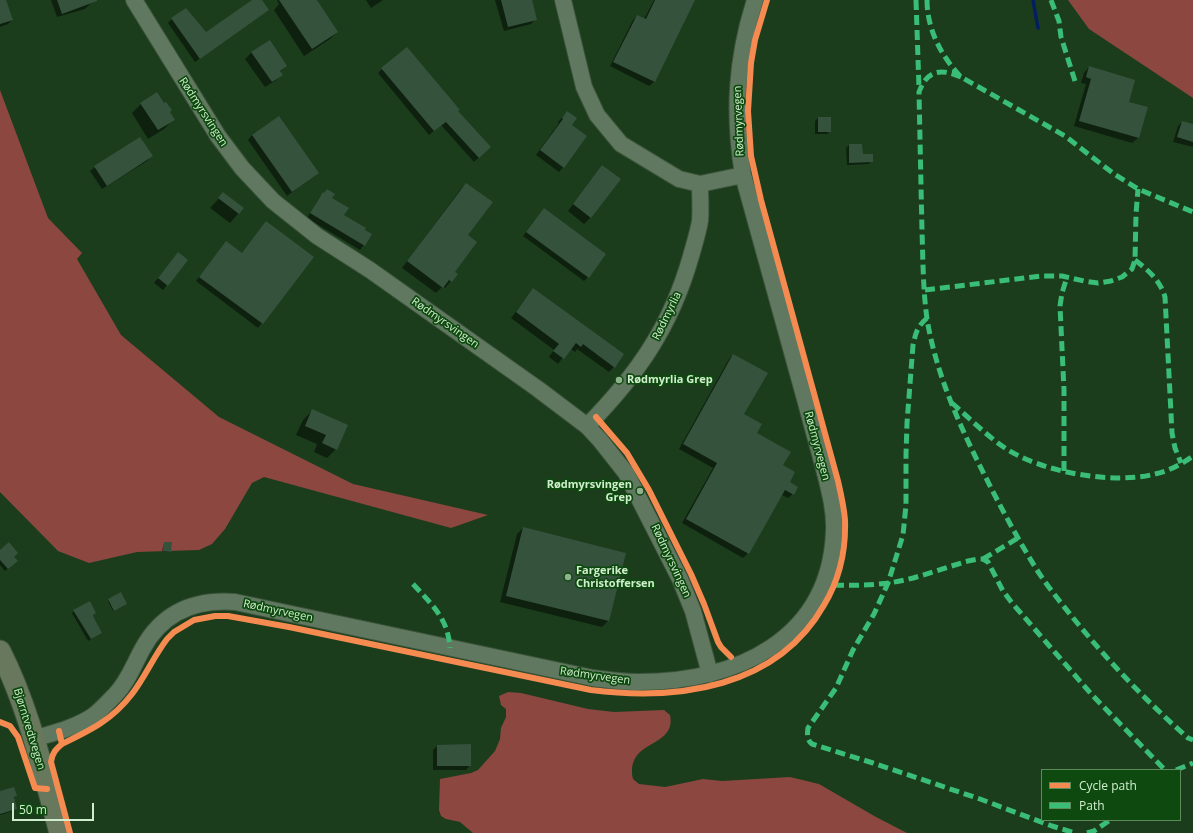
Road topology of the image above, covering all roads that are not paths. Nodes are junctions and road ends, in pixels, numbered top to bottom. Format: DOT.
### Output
graph roads {
  1 [pos="134,0"];
  2 [pos="563,0"];
  3 [pos="755,0"];
  4 [pos="743,175"];
  5 [pos="700,184"];
  6 [pos="587,426"];
  7 [pos="0,651"];
  8 [pos="710,674"];
  9 [pos="33,739"];
  10 [pos="60,833"];
  1 -- 6 [label="street, Rødmyrsvingen"];
  2 -- 5 [label="street"];
  3 -- 4 [label="street, Rødmyrvegen"];
  4 -- 5 [label="street"];
  4 -- 8 [label="street, Rødmyrvegen"];
  5 -- 6 [label="street, Rødmyrlia"];
  6 -- 8 [label="street, Rødmyrsvingen"];
  7 -- 9 [label="main road, Bjørntvedtvegen"];
  8 -- 9 [label="street, Rødmyrvegen"];
  9 -- 10 [label="main road, Bjørntvedtvegen"];
}
